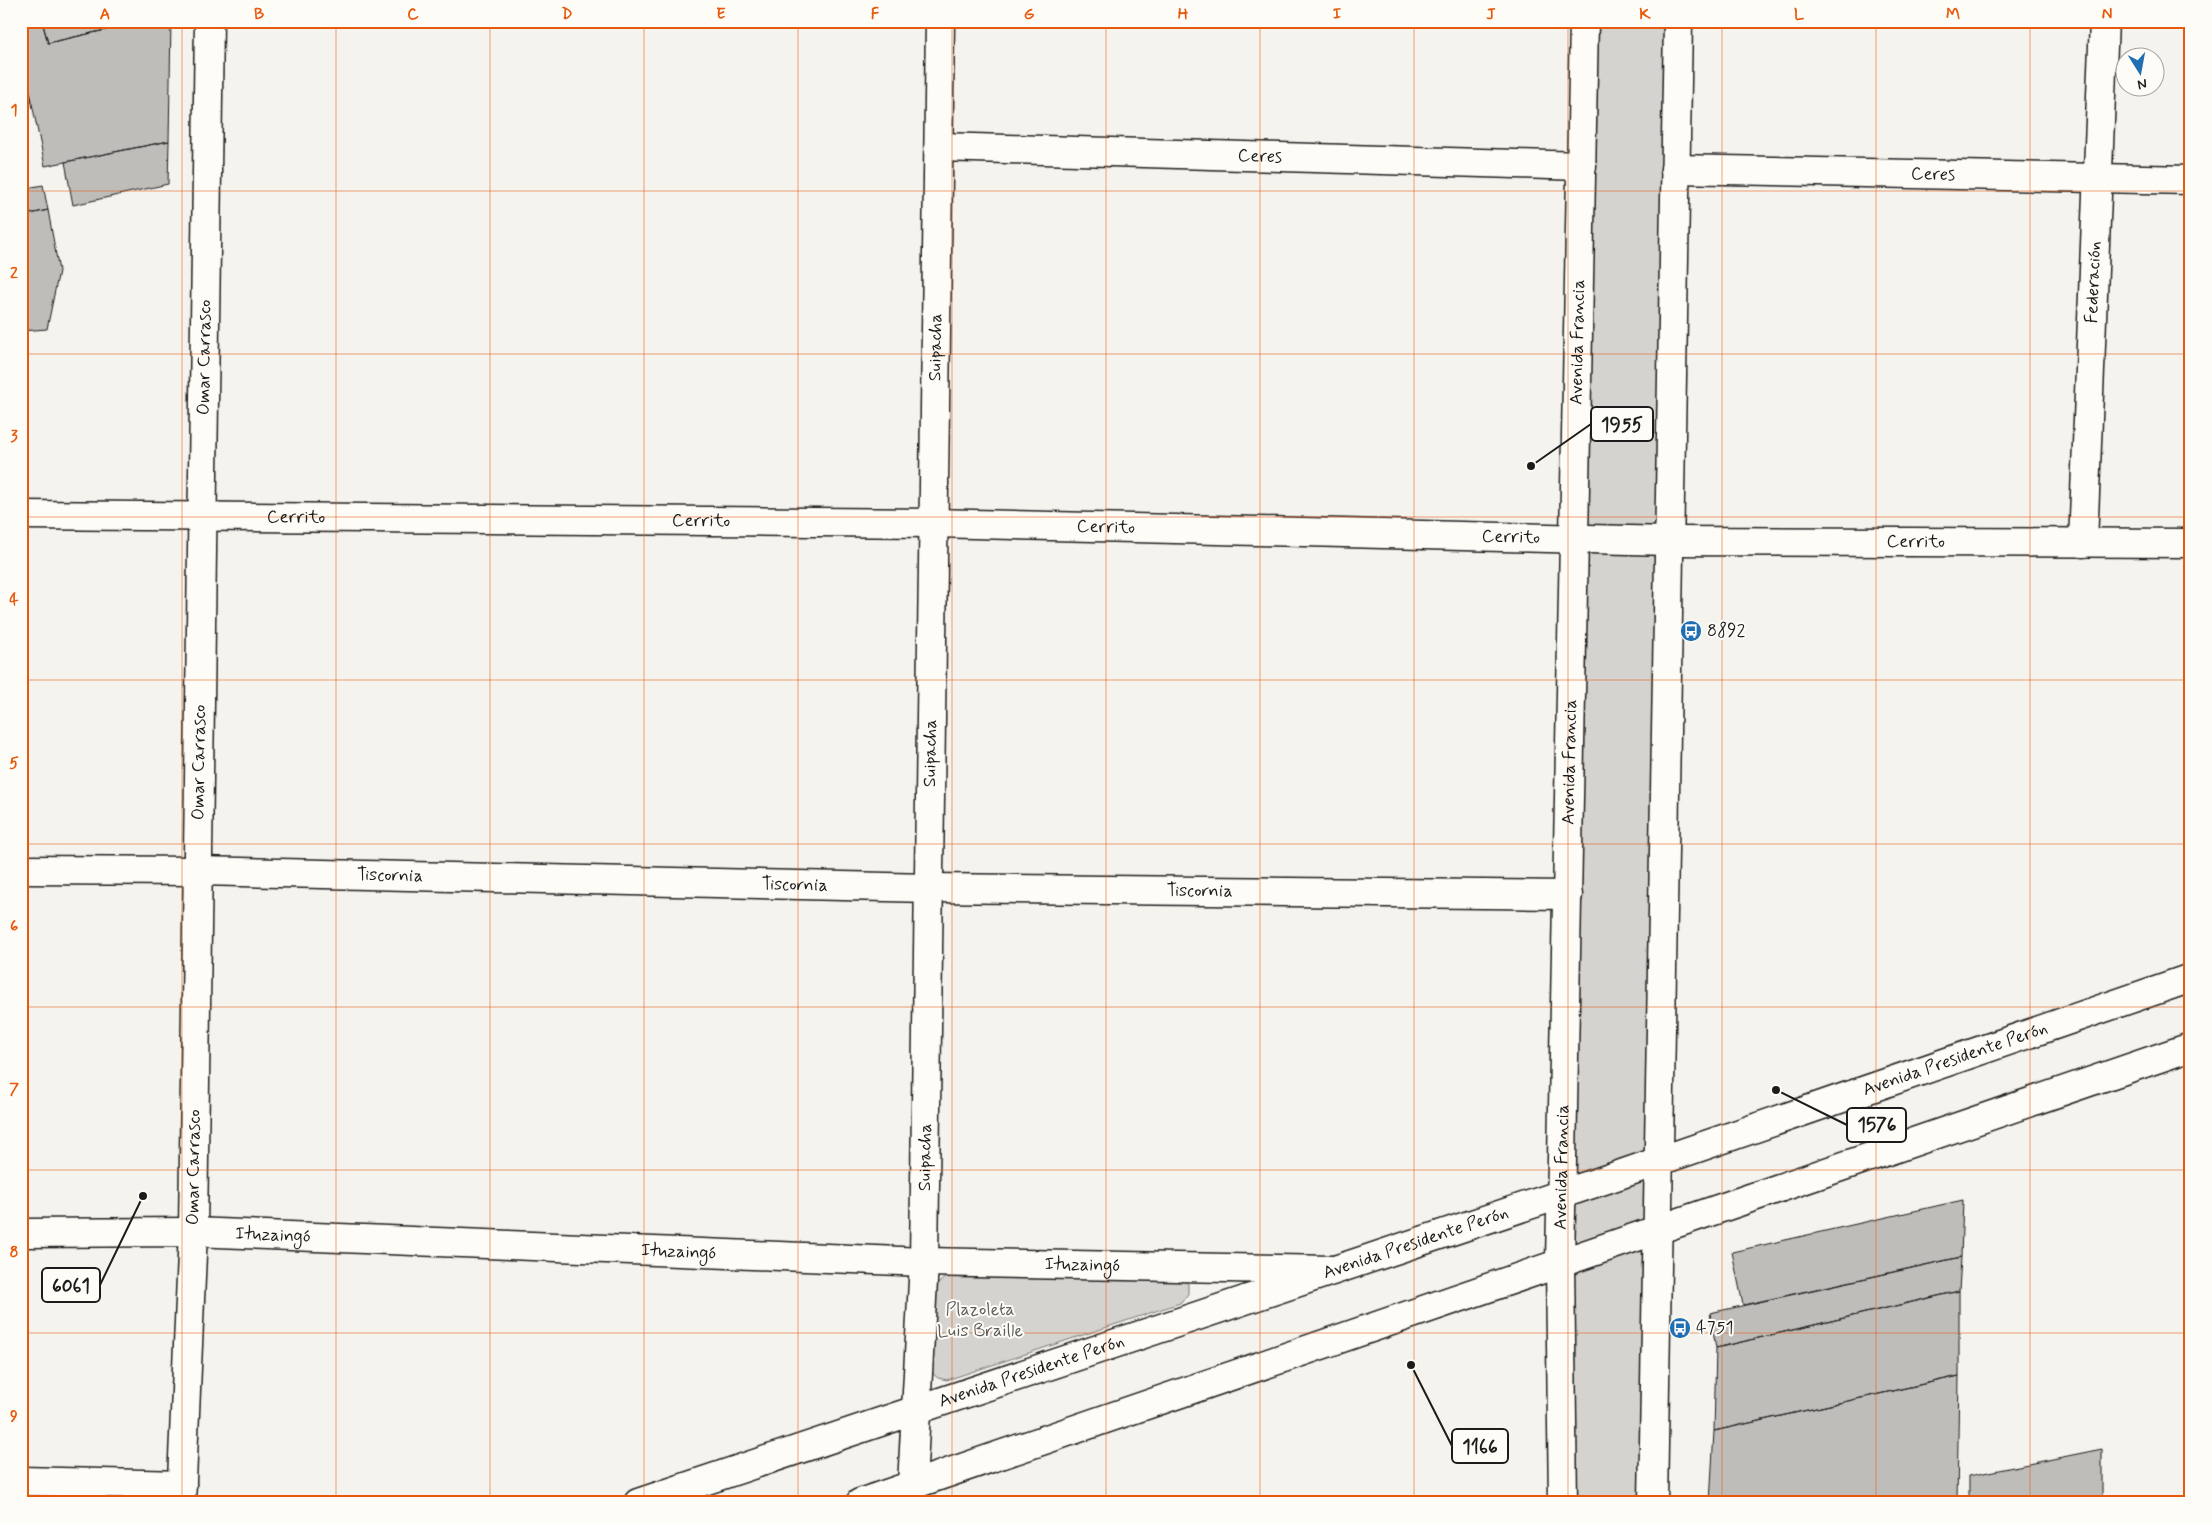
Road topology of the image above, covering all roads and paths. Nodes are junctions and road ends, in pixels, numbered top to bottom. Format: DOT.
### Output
graph roads {
  1 [pos="209,21"];
  2 [pos="940,21"];
  3 [pos="1584,21"];
  4 [pos="1678,21"];
  5 [pos="2104,21"];
  6 [pos="939,147"];
  7 [pos="1582,166"];
  8 [pos="1675,169"];
  9 [pos="2098,178"];
  10 [pos="2191,180"];
  11 [pos="21,515"];
  12 [pos="201,518"];
  13 [pos="934,522"];
  14 [pos="1575,538"];
  15 [pos="1669,541"];
  16 [pos="2083,542"];
  17 [pos="2191,543"];
  18 [pos="21,870"];
  19 [pos="199,871"];
  20 [pos="929,888"];
  21 [pos="1568,895"];
  22 [pos="2191,978"];
  23 [pos="2191,1047"];
  24 [pos="1658,1161"];
  25 [pos="1562,1194"];
  26 [pos="1656,1230"];
  27 [pos="193,1232"];
  28 [pos="21,1233"];
  29 [pos="924,1262"];
  30 [pos="1560,1263"];
  31 [pos="1334,1270"];
  32 [pos="916,1410"];
  33 [pos="21,1481"];
  34 [pos="912,1485"];
  35 [pos="181,1494"];
  36 [pos="638,1503"];
  37 [pos="860,1503"];
  38 [pos="1563,1503"];
  39 [pos="1653,1503"];
  1 -- 12 [label="street, Omar Carrasco"];
  2 -- 6 [label="street, Suipacha"];
  3 -- 7 [label="street, Avenida Francia"];
  4 -- 8 [label="street"];
  5 -- 9 [label="street, Federación"];
  6 -- 7 [label="street, Ceres"];
  6 -- 13 [label="street, Suipacha"];
  7 -- 14 [label="street, Avenida Francia"];
  8 -- 9 [label="street, Ceres"];
  8 -- 15 [label="street"];
  9 -- 10 [label="street, Ceres"];
  9 -- 16 [label="street, Federación"];
  11 -- 12 [label="street, Cerrito"];
  12 -- 13 [label="street, Cerrito"];
  12 -- 19 [label="street, Omar Carrasco"];
  13 -- 14 [label="street, Cerrito"];
  13 -- 20 [label="street, Suipacha"];
  14 -- 15 [label="street, Cerrito"];
  14 -- 21 [label="street, Avenida Francia"];
  15 -- 16 [label="street, Cerrito"];
  15 -- 24 [label="street"];
  16 -- 17 [label="street, Cerrito"];
  18 -- 19 [label="street, Tiscornia"];
  19 -- 20 [label="street, Tiscornia"];
  19 -- 27 [label="street, Omar Carrasco"];
  20 -- 21 [label="street, Tiscornia"];
  20 -- 29 [label="street, Suipacha"];
  21 -- 25 [label="street, Avenida Francia"];
  22 -- 24 [label="street, Avenida Presidente Perón"];
  23 -- 26 [label="street"];
  24 -- 25 [label="street, Avenida Presidente Perón"];
  24 -- 26 [label="street"];
  25 -- 30 [label="street, Avenida Francia"];
  25 -- 31 [label="street, Avenida Presidente Perón"];
  26 -- 30 [label="street"];
  26 -- 39 [label="street"];
  27 -- 28 [label="street, Ituzaingó"];
  27 -- 29 [label="street, Ituzaingó"];
  27 -- 35 [label="street, Omar Carrasco"];
  29 -- 31 [label="street, Ituzaingó"];
  29 -- 32 [label="street, Suipacha"];
  30 -- 34 [label="street"];
  30 -- 38 [label="street, Avenida Francia"];
  31 -- 32 [label="street, Avenida Presidente Perón"];
  32 -- 34 [label="street, Suipacha"];
  32 -- 36 [label="street, Avenida Presidente Perón"];
  33 -- 35 [label="street"];
  34 -- 37 [label="street"];
}
